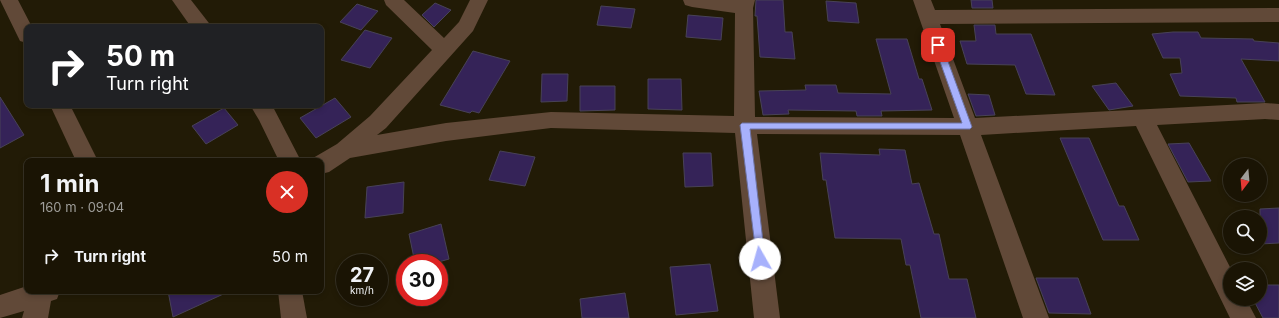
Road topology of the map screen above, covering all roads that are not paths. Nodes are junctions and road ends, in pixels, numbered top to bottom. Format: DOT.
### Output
graph roads {
  1 [pos="9,0"];
  2 [pos="181,0"];
  3 [pos="393,0"];
  4 [pos="479,0"];
  5 [pos="692,0"];
  6 [pos="745,4"];
  7 [pos="925,9"];
  8 [pos="1279,15"];
  9 [pos="200,24"];
  10 [pos="24,30"];
  11 [pos="444,50"];
  12 [pos="61,108"];
  13 [pos="262,108"];
  14 [pos="1279,112"];
  15 [pos="1143,118"];
  16 [pos="745,125"];
  17 [pos="967,127"];
  18 [pos="345,150"];
  19 [pos="86,158"];
  20 [pos="288,158"];
  21 [pos="324,163"];
  22 [pos="1223,278"];
  23 [pos="38,294"];
  24 [pos="43,294"];
  25 [pos="290,294"];
  26 [pos="1237,306"];
  27 [pos="0,307"];
  28 [pos="35,318"];
  29 [pos="294,318"];
  30 [pos="767,318"];
  31 [pos="1036,318"];
  32 [pos="1243,318"];
  1 -- 10 [label="street"];
  2 -- 9 [label="street"];
  3 -- 11 [label="street"];
  4 -- 11 [label="street"];
  5 -- 6 [label="street"];
  6 -- 16 [label="street"];
  7 -- 8 [label="street"];
  7 -- 17 [label="street"];
  11 -- 18 [label="street"];
  12 -- 19 [label="street"];
  13 -- 20 [label="street"];
  14 -- 15 [label="street"];
  15 -- 17 [label="street"];
  15 -- 22 [label="street"];
  16 -- 17 [label="street"];
  16 -- 18 [label="street"];
  16 -- 30 [label="street"];
  17 -- 31 [label="street"];
  18 -- 21 [label="street"];
  23 -- 27 [label="street"];
  24 -- 28 [label="street"];
  25 -- 29 [label="street"];
  26 -- 32 [label="street"];
}
